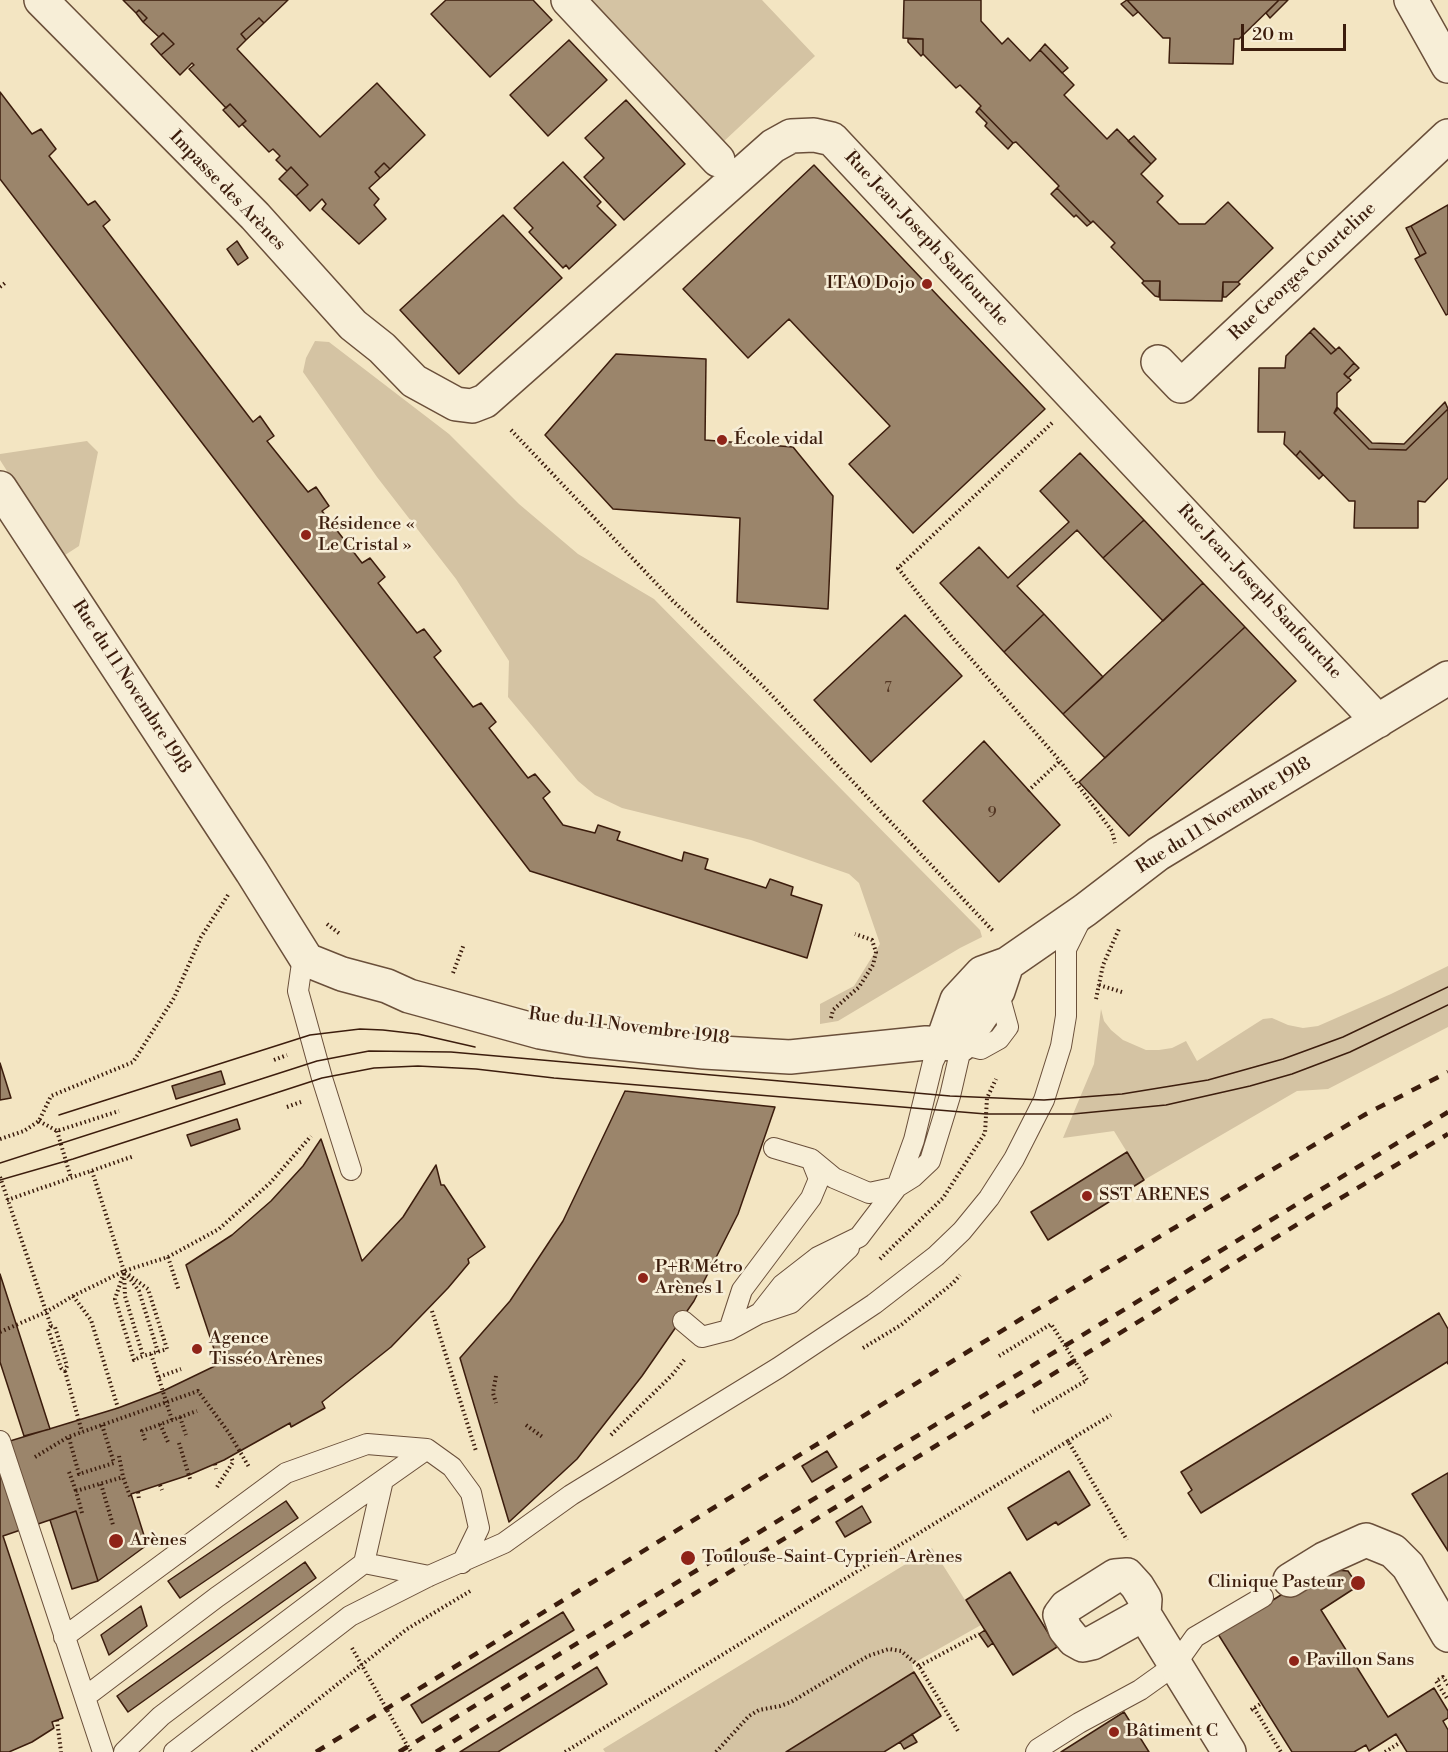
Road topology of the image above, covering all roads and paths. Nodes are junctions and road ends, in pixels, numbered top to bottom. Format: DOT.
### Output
graph roads {
  1 [pos="41,0"];
  2 [pos="567,0"];
  3 [pos="1411,0"];
  4 [pos="1448,66"];
  5 [pos="1448,136"];
  6 [pos="718,160"];
  7 [pos="5,283"];
  8 [pos="0,287"];
  9 [pos="1158,362"];
  10 [pos="414,381"];
  11 [pos="1060,416"];
  12 [pos="511,430"];
  13 [pos="0,488"];
  14 [pos="1448,678"];
  15 [pos="1378,721"];
  16 [pos="1060,761"];
  17 [pos="1028,791"];
  18 [pos="1116,849"];
  19 [pos="249,886"];
  20 [pos="1085,910"];
  21 [pos="320,918"];
  22 [pos="1121,924"];
  23 [pos="855,934"];
  24 [pos="345,939"];
  25 [pos="464,944"];
  26 [pos="308,960"];
  27 [pos="1001,964"];
  28 [pos="452,977"];
  29 [pos="1122,992"];
  30 [pos="831,1022"];
  31 [pos="952,1043"];
  32 [pos="286,1049"];
  33 [pos="288,1055"];
  34 [pos="274,1060"];
  35 [pos="290,1063"];
  36 [pos="996,1079"];
  37 [pos="299,1094"];
  38 [pos="301,1101"];
  39 [pos="286,1107"];
  40 [pos="304,1109"];
  41 [pos="119,1111"];
  42 [pos="39,1121"];
  43 [pos="309,1127"];
  44 [pos="57,1131"];
  45 [pos="0,1139"];
  46 [pos="774,1148"];
  47 [pos="134,1156"];
  48 [pos="811,1160"];
  49 [pos="351,1170"];
  50 [pos="92,1171"];
  51 [pos="0,1177"];
  52 [pos="71,1178"];
  53 [pos="897,1187"];
  54 [pos="7,1200"];
  55 [pos="168,1257"];
  56 [pos="879,1260"];
  57 [pos="124,1271"];
  58 [pos="179,1291"];
  59 [pos="73,1296"];
  60 [pos="874,1304"];
  61 [pos="432,1311"];
  62 [pos="46,1312"];
  63 [pos="683,1321"];
  64 [pos="729,1330"];
  65 [pos="892,1330"];
  66 [pos="0,1332"];
  67 [pos="702,1337"];
  68 [pos="158,1352"];
  69 [pos="152,1354"];
  70 [pos="143,1356"];
  71 [pos="999,1356"];
  72 [pos="181,1370"];
  73 [pos="496,1376"];
  74 [pos="159,1377"];
  75 [pos="198,1391"];
  76 [pos="167,1402"];
  77 [pos="496,1403"];
  78 [pos="118,1408"];
  79 [pos="197,1411"];
  80 [pos="1033,1412"];
  81 [pos="1111,1415"];
  82 [pos="180,1417"];
  83 [pos="172,1420"];
  84 [pos="160,1424"];
  85 [pos="102,1425"];
  86 [pos="525,1425"];
  87 [pos="82,1432"];
  88 [pos="186,1435"];
  89 [pos="68,1437"];
  90 [pos="544,1438"];
  91 [pos="607,1439"];
  92 [pos="145,1440"];
  93 [pos="0,1441"];
  94 [pos="1068,1441"];
  95 [pos="168,1442"];
  96 [pos="179,1443"];
  97 [pos="427,1449"];
  98 [pos="476,1452"];
  99 [pos="119,1456"];
  100 [pos="231,1456"];
  101 [pos="27,1461"];
  102 [pos="69,1473"];
  103 [pos="123,1477"];
  104 [pos="190,1479"];
  105 [pos="383,1480"];
  106 [pos="101,1484"];
  107 [pos="160,1485"];
  108 [pos="217,1487"];
  109 [pos="162,1490"];
  110 [pos="76,1491"];
  111 [pos="138,1492"];
  112 [pos="131,1499"];
  113 [pos="139,1500"];
  114 [pos="82,1513"];
  115 [pos="112,1525"];
  116 [pos="364,1563"];
  117 [pos="462,1563"];
  118 [pos="1127,1575"];
  119 [pos="429,1576"];
  120 [pos="1290,1580"];
  121 [pos="1263,1597"];
  122 [pos="1144,1614"];
  123 [pos="980,1634"];
  124 [pos="1448,1635"];
  125 [pos="64,1637"];
  126 [pos="1175,1665"];
  127 [pos="919,1666"];
  128 [pos="1448,1685"];
  129 [pos="85,1697"];
  130 [pos="1448,1700"];
  131 [pos="1262,1703"];
  132 [pos="57,1720"];
  133 [pos="958,1731"];
  134 [pos="1401,1742"];
  135 [pos="61,1752"];
  136 [pos="103,1752"];
  137 [pos="124,1752"];
  138 [pos="174,1752"];
  139 [pos="565,1752"];
  140 [pos="716,1752"];
  141 [pos="1036,1752"];
  142 [pos="1229,1752"];
  143 [pos="1281,1752"];
  144 [pos="1385,1752"];
  1 -- 10 [label="street, Impasse des Arènes"];
  2 -- 6 [label="street"];
  3 -- 4 [label="street"];
  5 -- 9 [label="street, Rue Georges Courteline"];
  7 -- 8 [label="path"];
  10 -- 15 [label="street, Rue Jean-Joseph Sanfourche"];
  11 -- 16 [label="path"];
  12 -- 27 [label="path"];
  13 -- 19 [label="street, Rue du 11 Novembre 1918"];
  14 -- 15 [label="street, Rue du 11 Novembre 1918"];
  15 -- 20 [label="street, Rue du 11 Novembre 1918"];
  16 -- 17 [label="path"];
  16 -- 18 [label="path"];
  19 -- 26 [label="street, Rue du 11 Novembre 1918"];
  19 -- 42 [label="path"];
  20 -- 27 [label="street, Rue du 11 Novembre 1918"];
  20 -- 60 [label="lane"];
  21 -- 24 [label="path"];
  22 -- 29 [label="path"];
  23 -- 30 [label="path"];
  25 -- 28 [label="path"];
  26 -- 31 [label="street, Rue du 11 Novembre 1918"];
  26 -- 49 [label="lane"];
  27 -- 31 [label="street, Rue du 11 Novembre 1918"];
  27 -- 31 [label="lane"];
  31 -- 53 [label="lane"];
  32 -- 33 [label="path"];
  33 -- 34 [label="path"];
  33 -- 35 [label="path"];
  36 -- 56 [label="path"];
  37 -- 38 [label="path"];
  38 -- 39 [label="path"];
  38 -- 40 [label="path"];
  41 -- 44 [label="path"];
  42 -- 44 [label="path"];
  42 -- 45 [label="path"];
  43 -- 55 [label="path"];
  44 -- 52 [label="path"];
  46 -- 48 [label="lane"];
  47 -- 50 [label="path"];
  48 -- 53 [label="lane"];
  48 -- 64 [label="lane"];
  50 -- 52 [label="path"];
  50 -- 57 [label="path"];
  51 -- 54 [label="path"];
  52 -- 54 [label="path"];
  53 -- 64 [label="lane"];
  54 -- 62 [label="path"];
  55 -- 57 [label="path"];
  55 -- 58 [label="path"];
  57 -- 59 [label="path"];
  57 -- 68 [label="path"];
  57 -- 68 [label="path"];
  57 -- 70 [label="path"];
  57 -- 70 [label="path"];
  59 -- 62 [label="path"];
  59 -- 78 [label="path"];
  60 -- 65 [label="path"];
  60 -- 117 [label="lane"];
  61 -- 98 [label="path"];
  62 -- 66 [label="path"];
  62 -- 87 [label="path"];
  63 -- 67 [label="lane"];
  64 -- 67 [label="lane"];
  67 -- 91 [label="path"];
  68 -- 69 [label="path"];
  69 -- 70 [label="path"];
  69 -- 74 [label="path"];
  71 -- 80 [label="path"];
  72 -- 74 [label="path"];
  73 -- 77 [label="path"];
  74 -- 76 [label="path"];
  75 -- 76 [label="path"];
  76 -- 83 [label="path"];
  76 -- 85 [label="path"];
  79 -- 82 [label="path"];
  81 -- 94 [label="path"];
  82 -- 83 [label="path"];
  82 -- 88 [label="path"];
  83 -- 84 [label="path"];
  84 -- 92 [label="path"];
  84 -- 95 [label="path"];
  85 -- 87 [label="path"];
  85 -- 89 [label="path"];
  86 -- 90 [label="path"];
  87 -- 89 [label="path"];
  89 -- 101 [label="path"];
  93 -- 125 [label="lane"];
  94 -- 118 [label="path"];
  94 -- 139 [label="path"];
  96 -- 104 [label="path"];
  97 -- 105 [label="lane"];
  97 -- 117 [label="lane"];
  97 -- 125 [label="lane"];
  99 -- 103 [label="path"];
  100 -- 108 [label="path"];
  102 -- 110 [label="path"];
  103 -- 106 [label="path"];
  103 -- 112 [label="path"];
  105 -- 116 [label="lane"];
  105 -- 129 [label="lane"];
  106 -- 110 [label="path"];
  106 -- 115 [label="path"];
  107 -- 109 [label="path"];
  110 -- 114 [label="path"];
  111 -- 113 [label="path"];
  116 -- 119 [label="lane"];
  116 -- 137 [label="lane"];
  117 -- 119 [label="lane"];
  118 -- 122 [label="street"];
  118 -- 122 [label="street"];
  119 -- 138 [label="lane"];
  120 -- 124 [label="street"];
  121 -- 126 [label="lane"];
  122 -- 126 [label="street"];
  123 -- 127 [label="path"];
  125 -- 129 [label="lane"];
  126 -- 141 [label="lane"];
  126 -- 142 [label="street"];
  127 -- 133 [label="path"];
  127 -- 140 [label="path"];
  128 -- 130 [label="path"];
  129 -- 136 [label="lane"];
  131 -- 143 [label="path"];
  132 -- 135 [label="path"];
  134 -- 144 [label="path"];
}
